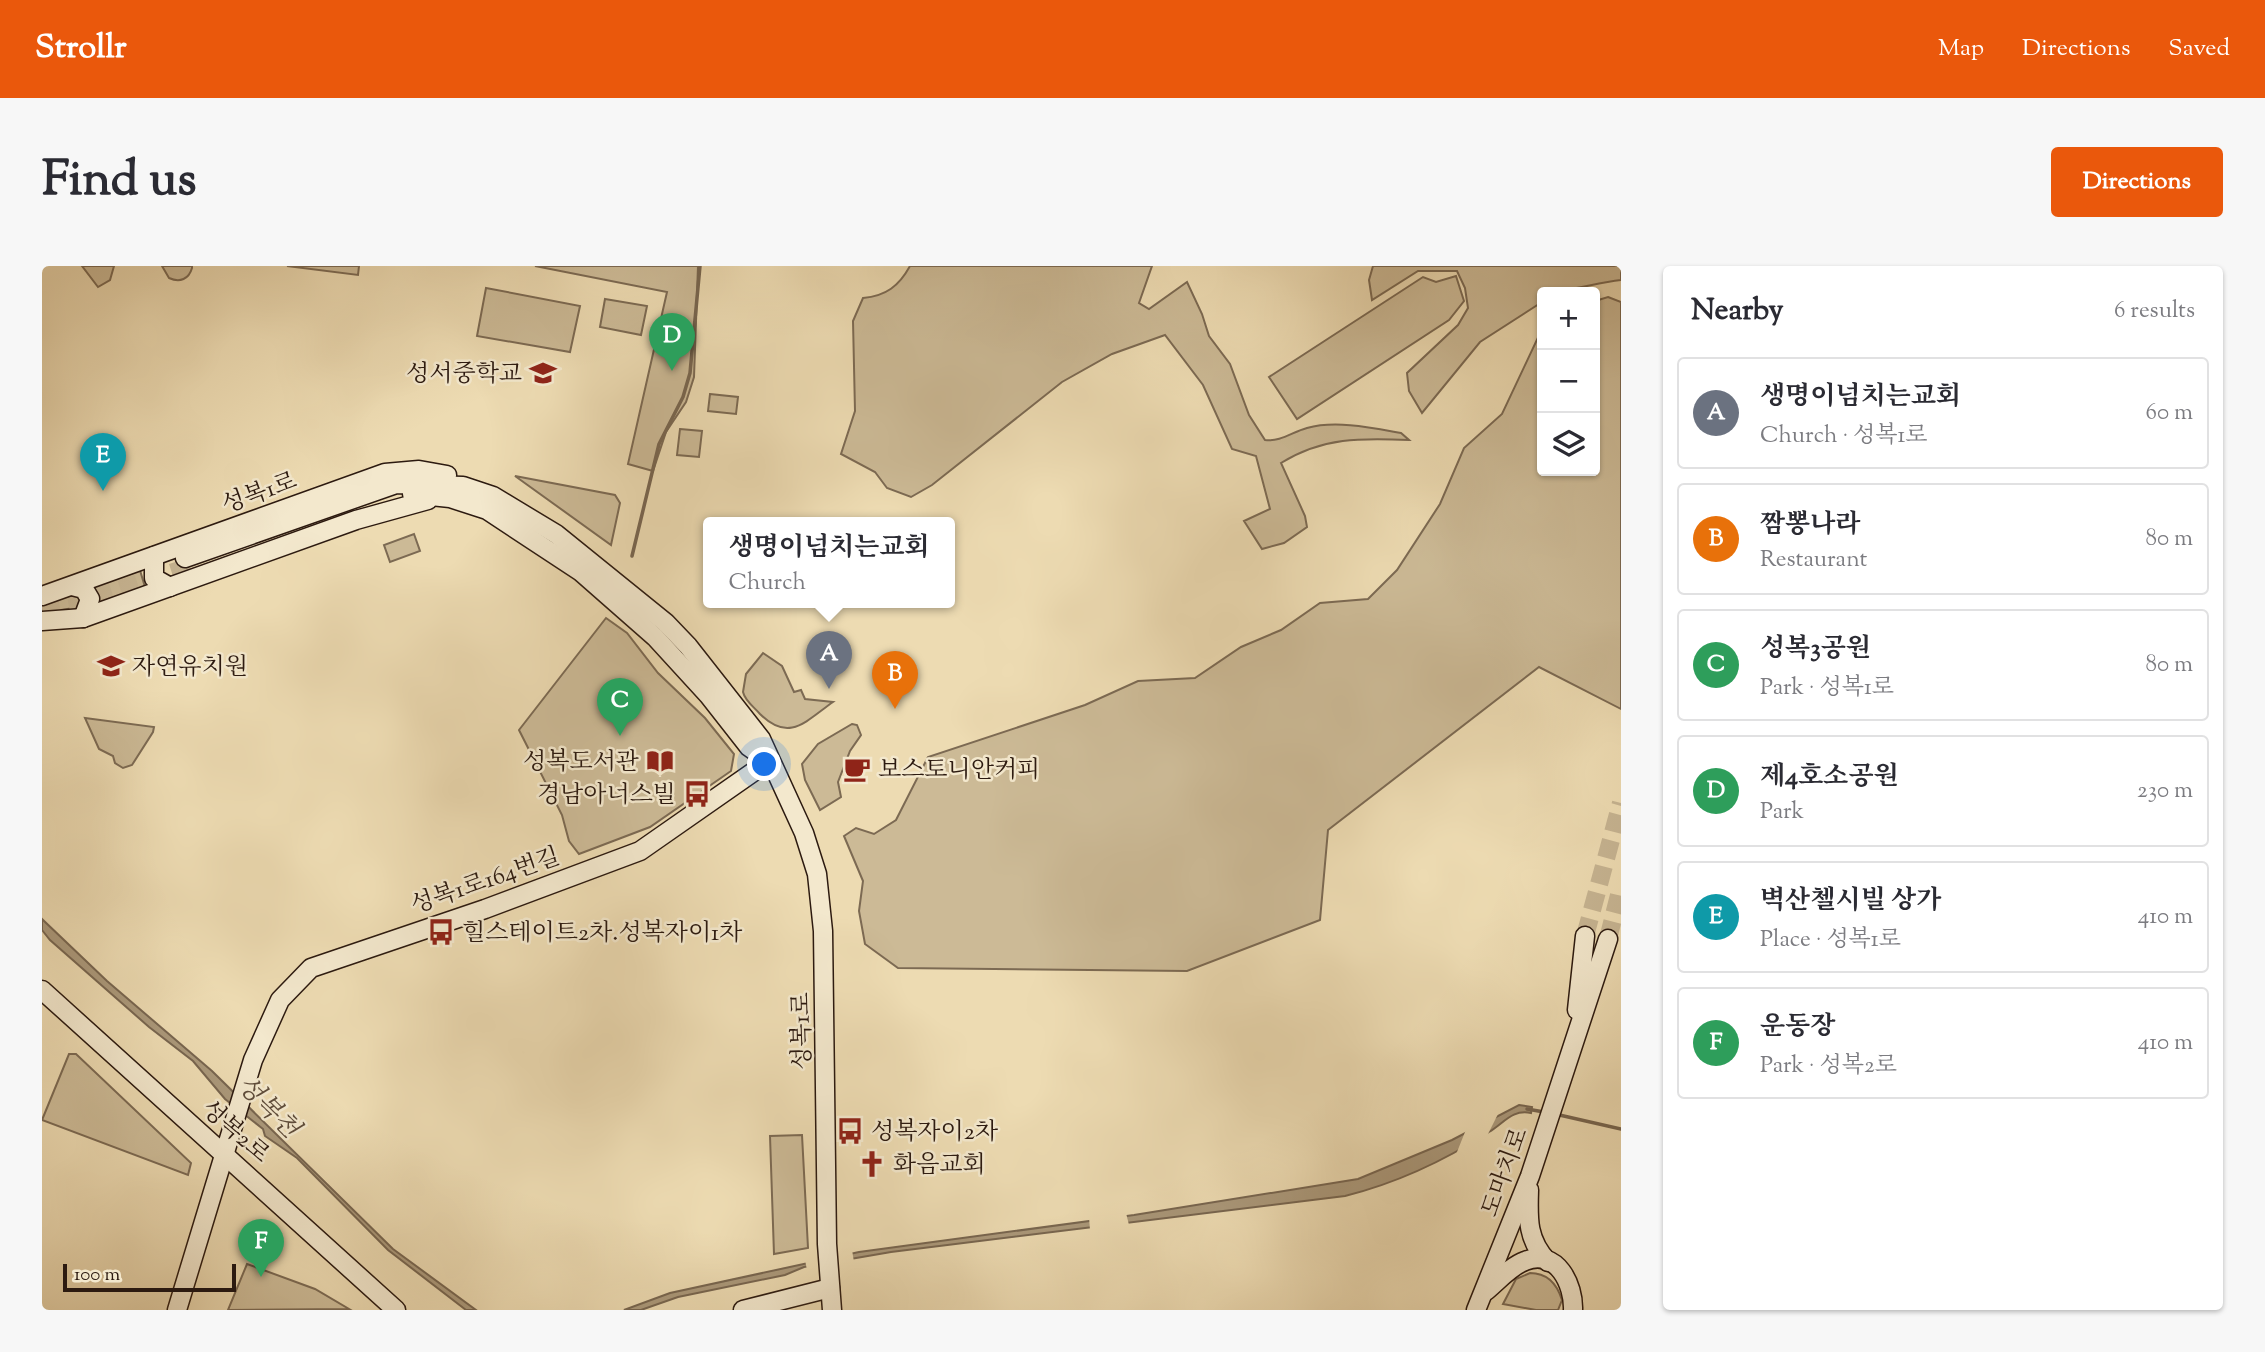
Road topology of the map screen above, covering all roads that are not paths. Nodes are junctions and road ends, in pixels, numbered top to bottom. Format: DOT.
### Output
graph roads {
  1 [pos="382,493"];
  2 [pos="493,496"];
  3 [pos="450,498"];
  4 [pos="154,556"];
  5 [pos="187,562"];
  6 [pos="72,586"];
  7 [pos="170,587"];
  8 [pos="42,596"];
  9 [pos="83,618"];
  10 [pos="42,621"];
  11 [pos="769,761"];
  12 [pos="1585,936"];
  13 [pos="1608,939"];
  14 [pos="42,989"];
  15 [pos="1573,1048"];
  16 [pos="223,1152"];
  17 [pos="1530,1176"];
  18 [pos="1548,1262"];
  19 [pos="830,1281"];
  20 [pos="1483,1293"];
  21 [pos="177,1310"];
  22 [pos="396,1310"];
  23 [pos="743,1310"];
  24 [pos="832,1310"];
  25 [pos="1476,1310"];
  26 [pos="1573,1310"];
  1 -- 2 [label="street, 성복1로"];
  1 -- 3 [label="street, 성복1로"];
  1 -- 5 [label="street"];
  2 -- 4 [label="street, 성복1로"];
  2 -- 11 [label="street, 성복1로"];
  3 -- 7 [label="street, 성복1로"];
  3 -- 11 [label="street, 성복1로"];
  4 -- 6 [label="street, 성복1로"];
  4 -- 7 [label="street"];
  6 -- 8 [label="street, 성복1로"];
  6 -- 9 [label="street"];
  7 -- 9 [label="street, 성복1로"];
  9 -- 10 [label="street, 성복1로"];
  11 -- 16 [label="street, 성복1로164번길"];
  11 -- 19 [label="street, 성복1로"];
  12 -- 15 [label="street"];
  13 -- 15 [label="street"];
  14 -- 16 [label="street, 성복2로"];
  15 -- 17 [label="street, 도마치로"];
  16 -- 21 [label="street"];
  16 -- 22 [label="street, 성복2로"];
  17 -- 18 [label="street"];
  17 -- 20 [label="street, 도마치로"];
  18 -- 20 [label="street"];
  18 -- 26 [label="street"];
  19 -- 23 [label="street"];
  19 -- 24 [label="street, 성복1로"];
  20 -- 25 [label="street, 도마치로"];
}
